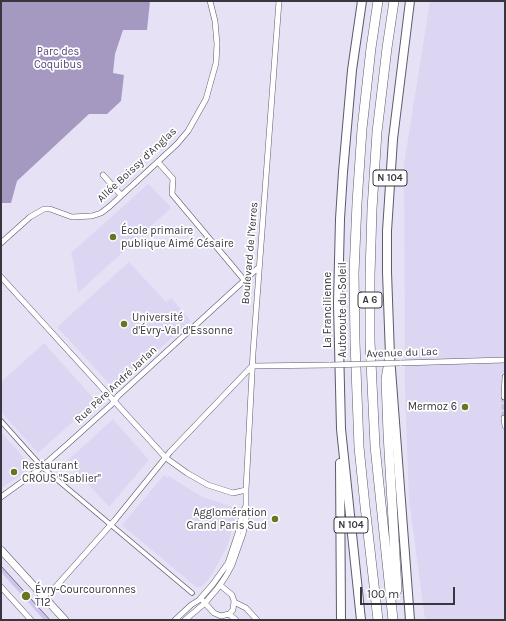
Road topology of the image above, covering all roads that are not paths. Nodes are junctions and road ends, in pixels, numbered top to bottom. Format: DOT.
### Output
graph roads {
  1 [pos="210,1"];
  2 [pos="279,1"];
  3 [pos="362,1"];
  4 [pos="378,1"];
  5 [pos="394,1"];
  6 [pos="410,1"];
  7 [pos="158,162"];
  8 [pos="103,175"];
  9 [pos="121,195"];
  10 [pos="1,243"];
  11 [pos="259,267"];
  12 [pos="1,277"];
  13 [pos="245,281"];
  14 [pos="390,356"];
  15 [pos="505,360"];
  16 [pos="252,366"];
  17 [pos="505,377"];
  18 [pos="504,397"];
  19 [pos="116,399"];
  20 [pos="504,418"];
  21 [pos="1,421"];
  22 [pos="505,426"];
  23 [pos="341,429"];
  24 [pos="166,458"];
  25 [pos="42,467"];
  26 [pos="246,490"];
  27 [pos="1,497"];
  28 [pos="246,506"];
  29 [pos="108,524"];
  30 [pos="1,550"];
  31 [pos="372,570"];
  32 [pos="216,586"];
  33 [pos="1,587"];
  34 [pos="192,593"];
  35 [pos="42,596"];
  36 [pos="391,599"];
  37 [pos="234,602"];
  38 [pos="204,603"];
  39 [pos="229,614"];
  40 [pos="29,618"];
  41 [pos="23,620"];
  42 [pos="65,620"];
  43 [pos="175,620"];
  44 [pos="185,620"];
  45 [pos="236,620"];
  46 [pos="257,620"];
  47 [pos="341,620"];
  48 [pos="361,620"];
  49 [pos="373,620"];
  50 [pos="378,620"];
  51 [pos="393,620"];
  52 [pos="410,620"];
  1 -- 7 [label="street, Allée Boissy d'Anglas"];
  2 -- 11 [label="street, Boulevard de l'Yerres"];
  3 -- 23 [label="highway, La Francilienne / N 104"];
  4 -- 31 [label="highway, Autoroute du Soleil / A 6"];
  5 -- 36 [label="highway, A 6"];
  6 -- 14 [label="highway, N 104"];
  7 -- 9 [label="street, Allée Boissy d'Anglas"];
  7 -- 13 [label="street"];
  8 -- 9 [label="street"];
  9 -- 10 [label="street, Allée Boissy d'Anglas"];
  11 -- 13 [label="street, Rue Père André Jarlan"];
  11 -- 16 [label="street, Boulevard de l'Yerres"];
  12 -- 19 [label="street"];
  13 -- 19 [label="street, Rue Père André Jarlan"];
  14 -- 36 [label="highway"];
  14 -- 52 [label="highway, N 104"];
  15 -- 16 [label="street, Avenue du Lac, bridge"];
  16 -- 24 [label="street"];
  16 -- 26 [label="street, Boulevard de l'Yerres"];
  17 -- 18 [label="street"];
  19 -- 24 [label="street"];
  19 -- 25 [label="street, Rue Père André Jarlan"];
  20 -- 22 [label="street"];
  21 -- 25 [label="street"];
  23 -- 47 [label="highway"];
  23 -- 48 [label="highway, La Francilienne / N 104"];
  24 -- 26 [label="street"];
  24 -- 29 [label="street"];
  25 -- 27 [label="street, Rue Père André Jarlan"];
  25 -- 29 [label="street"];
  26 -- 28 [label="street, Boulevard de l'Yerres"];
  28 -- 32 [label="street, Boulevard de l'Yerres"];
  28 -- 32 [label="street, Boulevard de l'Yerres"];
  29 -- 34 [label="street"];
  29 -- 35 [label="street"];
  30 -- 35 [label="main road"];
  31 -- 49 [label="highway"];
  31 -- 50 [label="highway, Autoroute du Soleil / A 6"];
  32 -- 37 [label="street"];
  32 -- 38 [label="street, Boulevard de l'Yerres"];
  32 -- 43 [label="street, Boulevard de l'Yerres"];
  33 -- 40 [label="street"];
  35 -- 42 [label="main road"];
  36 -- 51 [label="highway, A 6"];
  37 -- 39 [label="street"];
  37 -- 46 [label="street"];
  38 -- 39 [label="street"];
  38 -- 44 [label="street, Boulevard de l'Yerres"];
  39 -- 45 [label="street"];
  40 -- 41 [label="street"];
}
